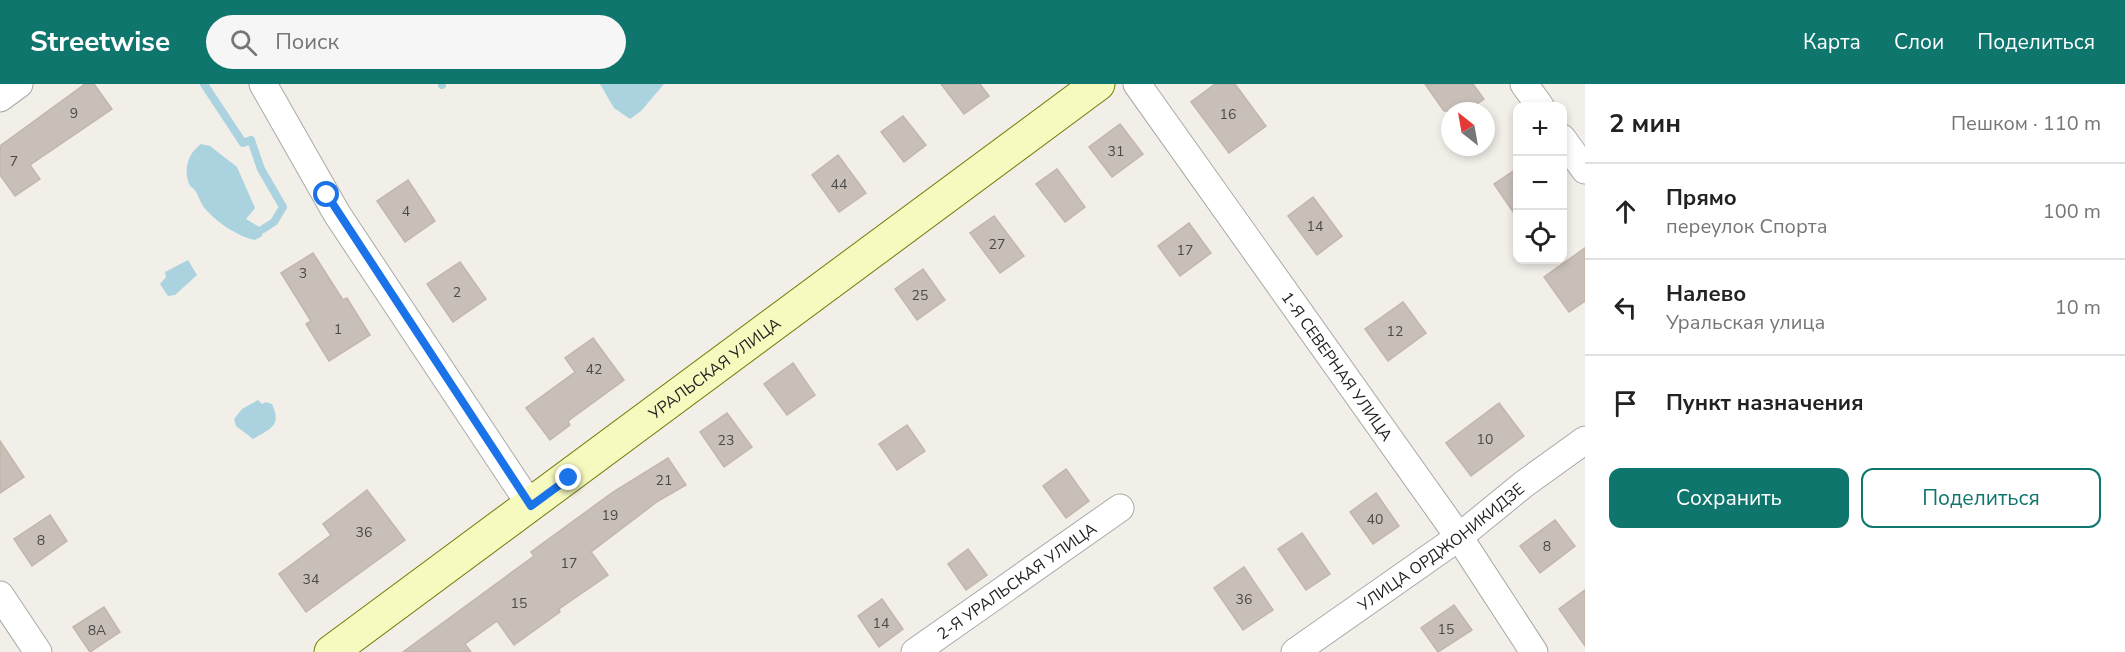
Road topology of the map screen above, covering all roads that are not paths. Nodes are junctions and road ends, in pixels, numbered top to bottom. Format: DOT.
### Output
graph roads {
  1 [pos="19,84"];
  2 [pos="263,84"];
  3 [pos="1098,84"];
  4 [pos="1137,84"];
  5 [pos="1524,84"];
  6 [pos="0,98"];
  7 [pos="1537,102"];
  8 [pos="1567,144"];
  9 [pos="1585,170"];
  10 [pos="1585,440"];
  11 [pos="531,506"];
  12 [pos="1120,508"];
  13 [pos="1459,537"];
  14 [pos="0,595"];
  15 [pos="38,652"];
  16 [pos="331,652"];
  17 [pos="915,652"];
  18 [pos="1295,652"];
  19 [pos="1534,652"];
  1 -- 6 [label="street"];
  2 -- 11 [label="street"];
  3 -- 11 [label="main road, УРАЛЬСКАЯ УЛИЦА"];
  4 -- 13 [label="street, 1-Я СЕВЕРНАЯ УЛИЦА"];
  5 -- 7 [label="street"];
  8 -- 9 [label="street"];
  10 -- 13 [label="street, УЛИЦА ОРДЖОНИКИДЗЕ"];
  11 -- 16 [label="main road, УРАЛЬСКАЯ УЛИЦА"];
  12 -- 17 [label="street, 2-Я УРАЛЬСКАЯ УЛИЦА"];
  13 -- 18 [label="street, УЛИЦА ОРДЖОНИКИДЗЕ"];
  13 -- 19 [label="street, 1-Я СЕВЕРНАЯ УЛИЦА"];
  14 -- 15 [label="street"];
}
